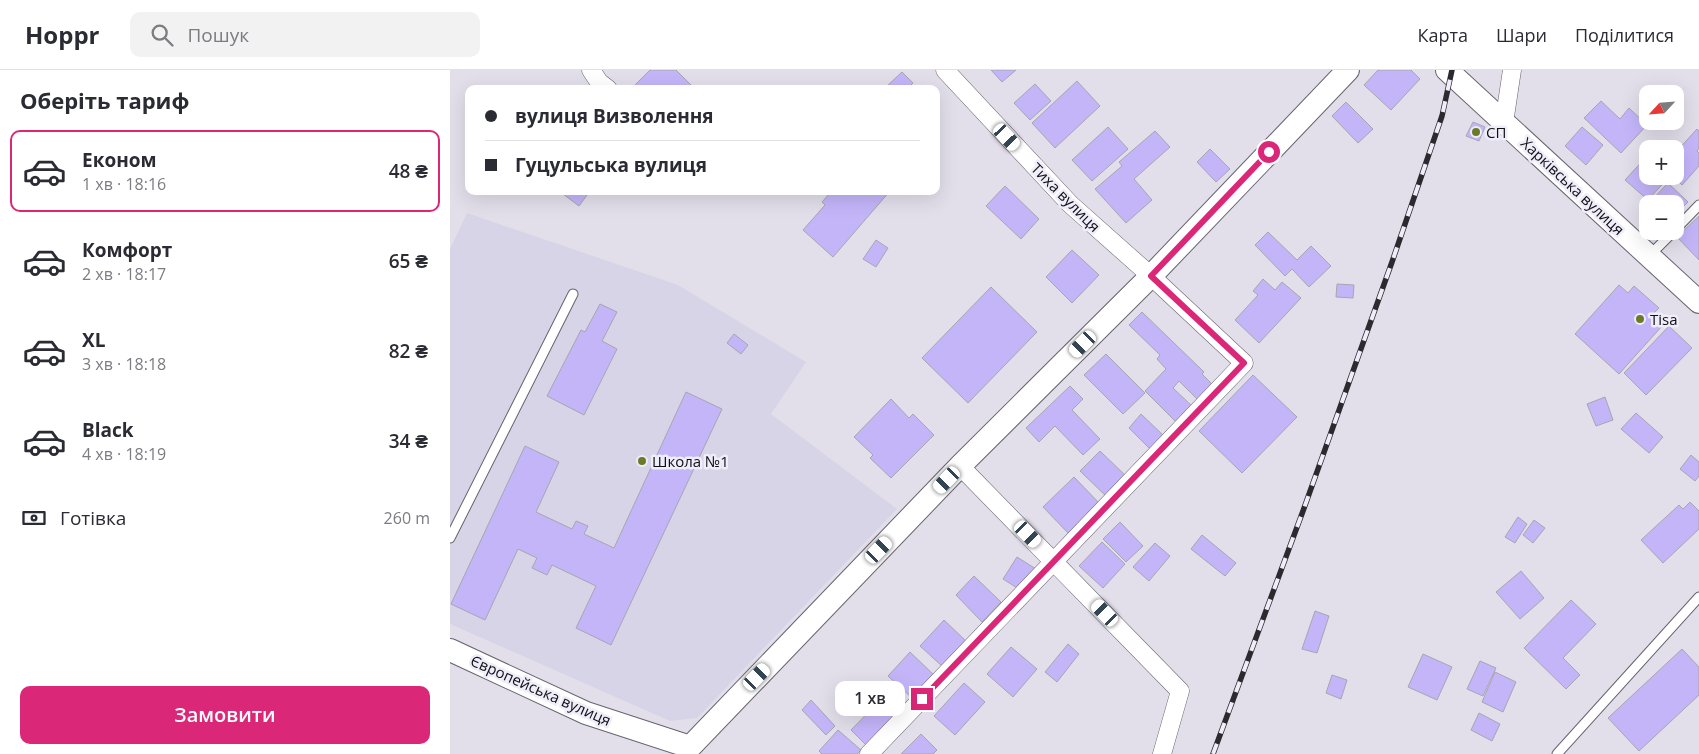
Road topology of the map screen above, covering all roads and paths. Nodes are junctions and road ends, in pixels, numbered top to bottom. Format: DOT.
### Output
graph roads {
  1 [pos="590,70"];
  2 [pos="945,70"];
  3 [pos="1348,70"];
  4 [pos="1447,70"];
  5 [pos="1512,70"];
  6 [pos="603,85"];
  7 [pos="1504,122"];
  8 [pos="1699,206"];
  9 [pos="1684,221"];
  10 [pos="1665,240"];
  11 [pos="1649,257"];
  12 [pos="1151,276"];
  13 [pos="573,294"];
  14 [pos="1699,302"];
  15 [pos="960,466"];
  16 [pos="450,538"];
  17 [pos="1054,562"];
  18 [pos="1699,597"];
  19 [pos="450,650"];
  20 [pos="687,751"];
  21 [pos="869,754"];
  22 [pos="1162,754"];
  23 [pos="1557,754"];
  1 -- 6 [label="street"];
  2 -- 12 [label="street, Тиха вулиця"];
  3 -- 12 [label="street"];
  4 -- 7 [label="street, Харківська вулиця"];
  5 -- 7 [label="street"];
  7 -- 11 [label="street, Харківська вулиця"];
  8 -- 9 [label="lane"];
  10 -- 11 [label="lane"];
  11 -- 14 [label="street, Харківська вулиця"];
  12 -- 15 [label="street"];
  12 -- 17 [label="street, Тиха вулиця"];
  13 -- 16 [label="lane"];
  15 -- 17 [label="street"];
  15 -- 20 [label="street"];
  17 -- 21 [label="street"];
  17 -- 22 [label="street"];
  18 -- 23 [label="lane"];
  19 -- 20 [label="street, Європейська вулиця"];
}
